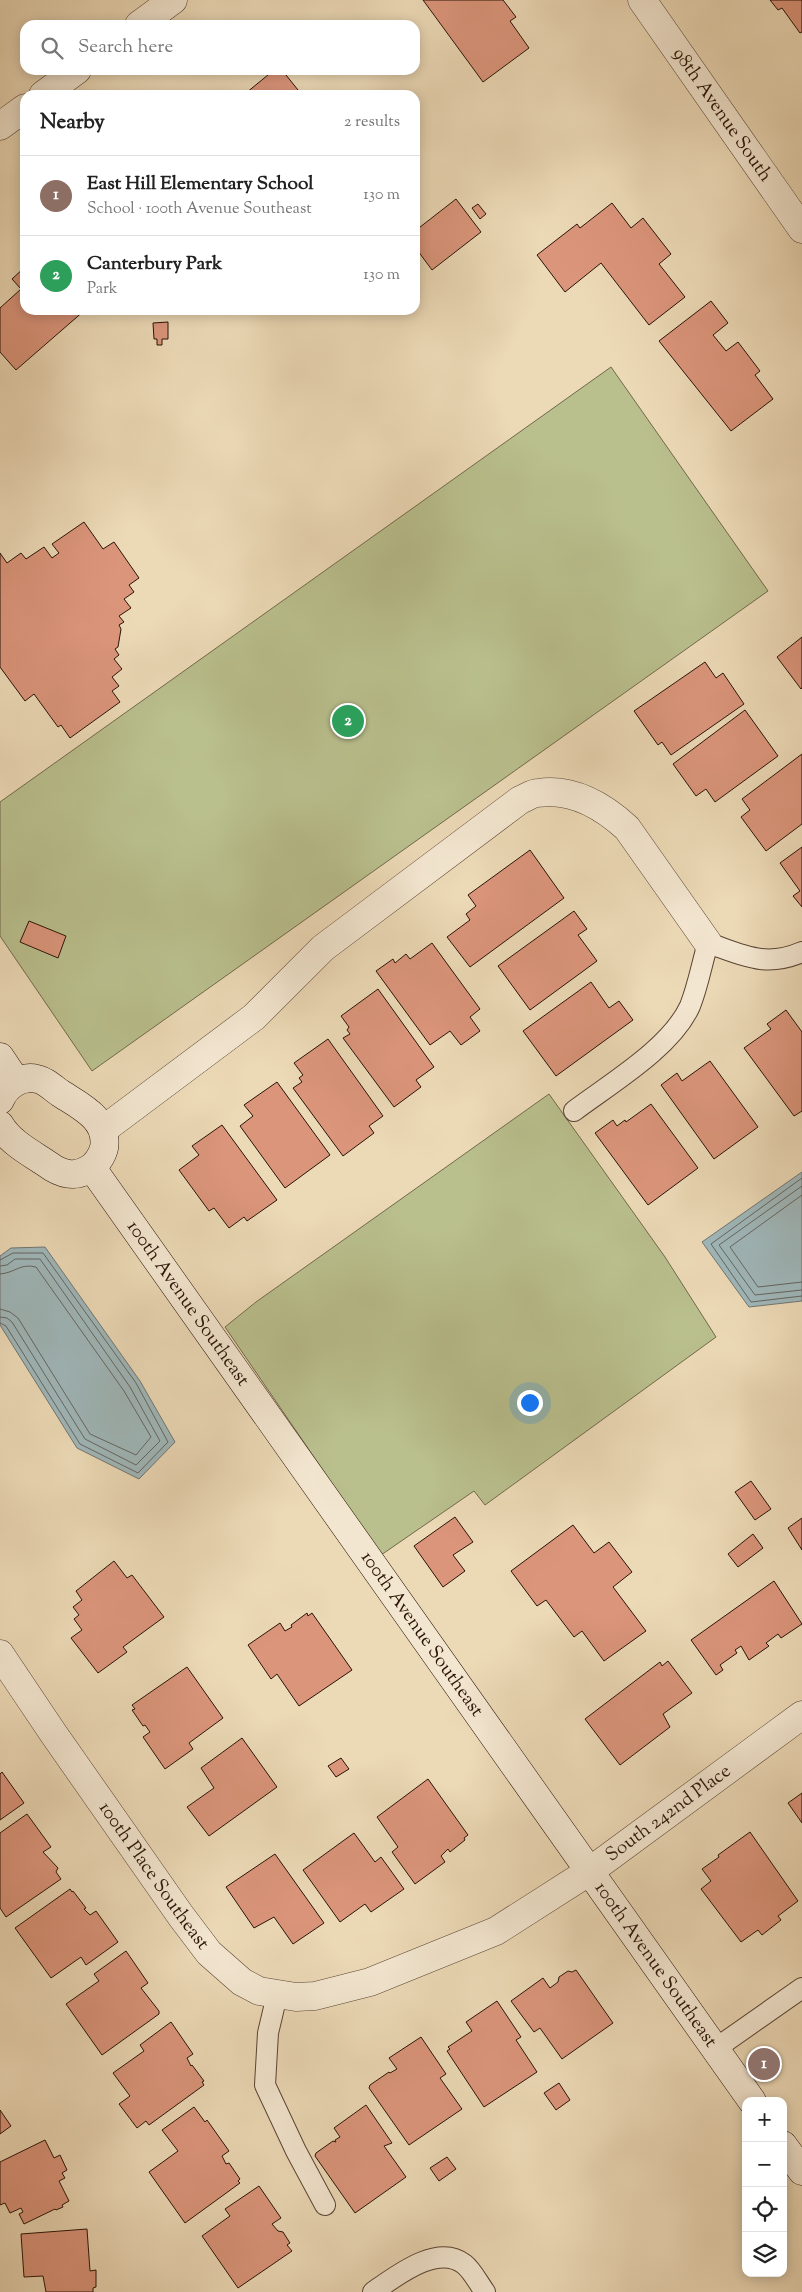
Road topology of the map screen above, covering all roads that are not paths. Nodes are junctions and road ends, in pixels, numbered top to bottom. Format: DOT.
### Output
graph roads {
  1 [pos="173,0"];
  2 [pos="642,0"];
  3 [pos="145,20"];
  4 [pos="70,75"];
  5 [pos="50,90"];
  6 [pos="20,112"];
  7 [pos="0,126"];
  8 [pos="802,229"];
  9 [pos="708,943"];
  10 [pos="802,952"];
  11 [pos="0,1057"];
  12 [pos="8,1090"];
  13 [pos="574,1111"];
  14 [pos="103,1130"];
  15 [pos="2,1132"];
  16 [pos="92,1168"];
  17 [pos="0,1654"];
  18 [pos="802,1715"];
  19 [pos="590,1871"];
  20 [pos="370,1982"];
  21 [pos="802,1988"];
  22 [pos="277,1995"];
  23 [pos="715,2049"];
  24 [pos="749,2097"];
  25 [pos="787,2150"];
  26 [pos="802,2171"];
  27 [pos="325,2205"];
  28 [pos="373,2292"];
  29 [pos="485,2292"];
  1 -- 3 [label="street"];
  2 -- 8 [label="street, 98th Avenue South"];
  4 -- 5 [label="street"];
  6 -- 7 [label="street"];
  9 -- 10 [label="lane"];
  9 -- 13 [label="lane"];
  9 -- 14 [label="street"];
  11 -- 12 [label="street"];
  12 -- 14 [label="street"];
  14 -- 16 [label="street"];
  15 -- 16 [label="street"];
  16 -- 19 [label="street, 100th Avenue Southeast"];
  17 -- 22 [label="street, 100th Place Southeast"];
  18 -- 19 [label="street, South 242nd Place"];
  19 -- 20 [label="street, South 242nd Place"];
  19 -- 23 [label="street, 100th Avenue Southeast"];
  20 -- 22 [label="street, 100th Place Southeast"];
  21 -- 23 [label="lane"];
  22 -- 27 [label="lane"];
  23 -- 24 [label="street, 100th Avenue Southeast"];
  25 -- 26 [label="street"];
  28 -- 29 [label="lane"];
}
